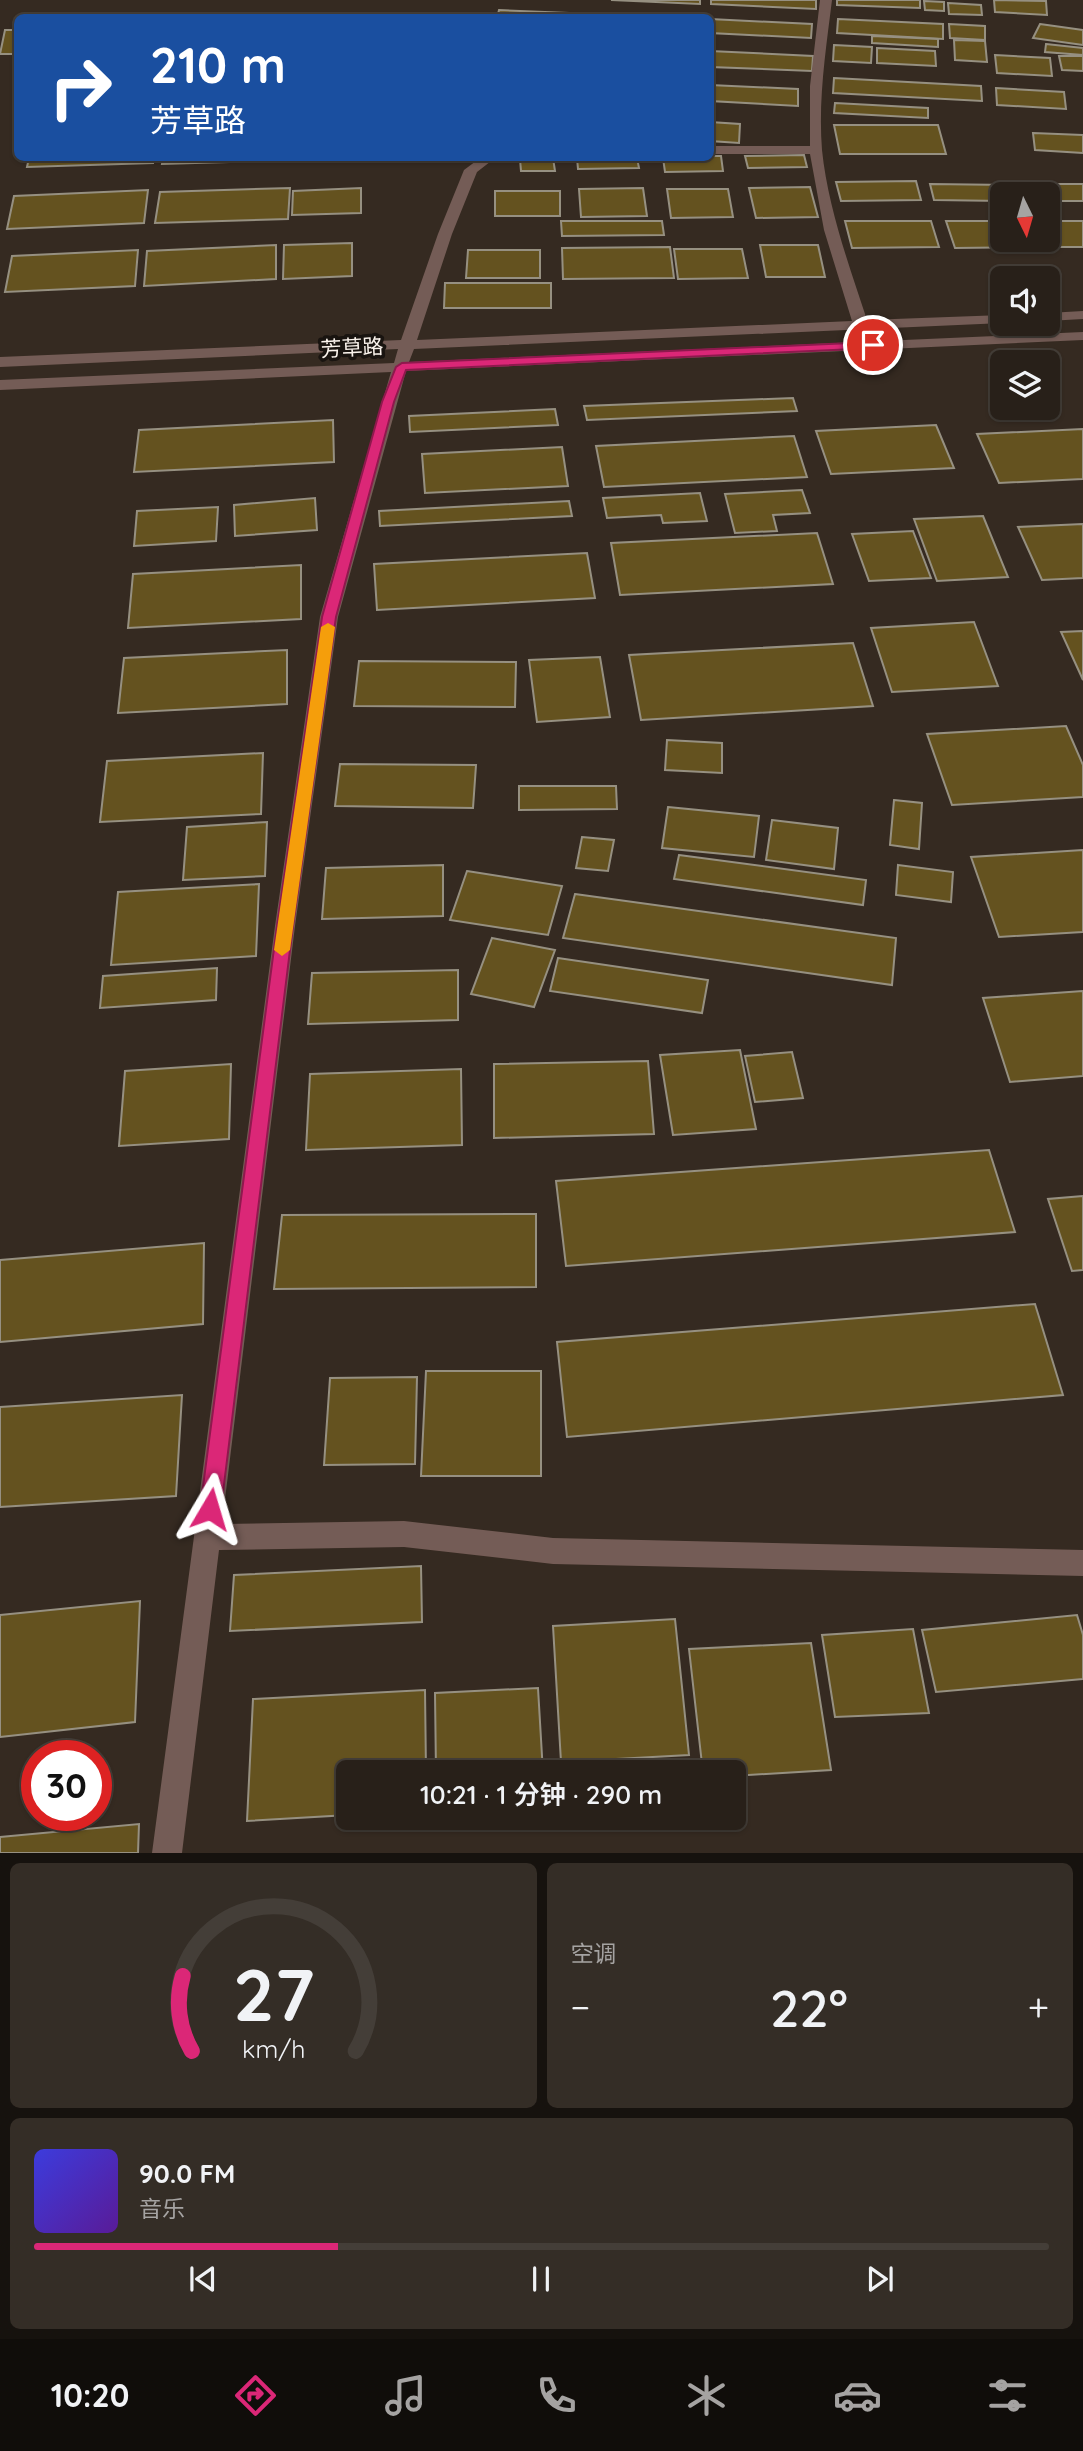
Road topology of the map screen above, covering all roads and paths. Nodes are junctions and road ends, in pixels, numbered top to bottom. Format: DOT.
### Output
graph roads {
  1 [pos="826,0"];
  2 [pos="714,150"];
  3 [pos="816,150"];
  4 [pos="484,161"];
  5 [pos="1083,315"];
  6 [pos="1060,316"];
  7 [pos="990,319"];
  8 [pos="861,325"];
  9 [pos="1083,336"];
  10 [pos="405,356"];
  11 [pos="0,362"];
  12 [pos="0,385"];
  13 [pos="207,1536"];
  14 [pos="1083,1563"];
  15 [pos="167,1853"];
  1 -- 3 [label="street"];
  2 -- 3 [label="street"];
  3 -- 8 [label="street"];
  4 -- 10 [label="street"];
  5 -- 6 [label="street"];
  7 -- 8 [label="street, 芳草路"];
  8 -- 10 [label="street, 芳草路"];
  9 -- 10 [label="street, 芳草路"];
  10 -- 11 [label="street, 芳草路"];
  10 -- 12 [label="street, 芳草路"];
  10 -- 13 [label="street"];
  13 -- 14 [label="street"];
  13 -- 15 [label="street"];
}
